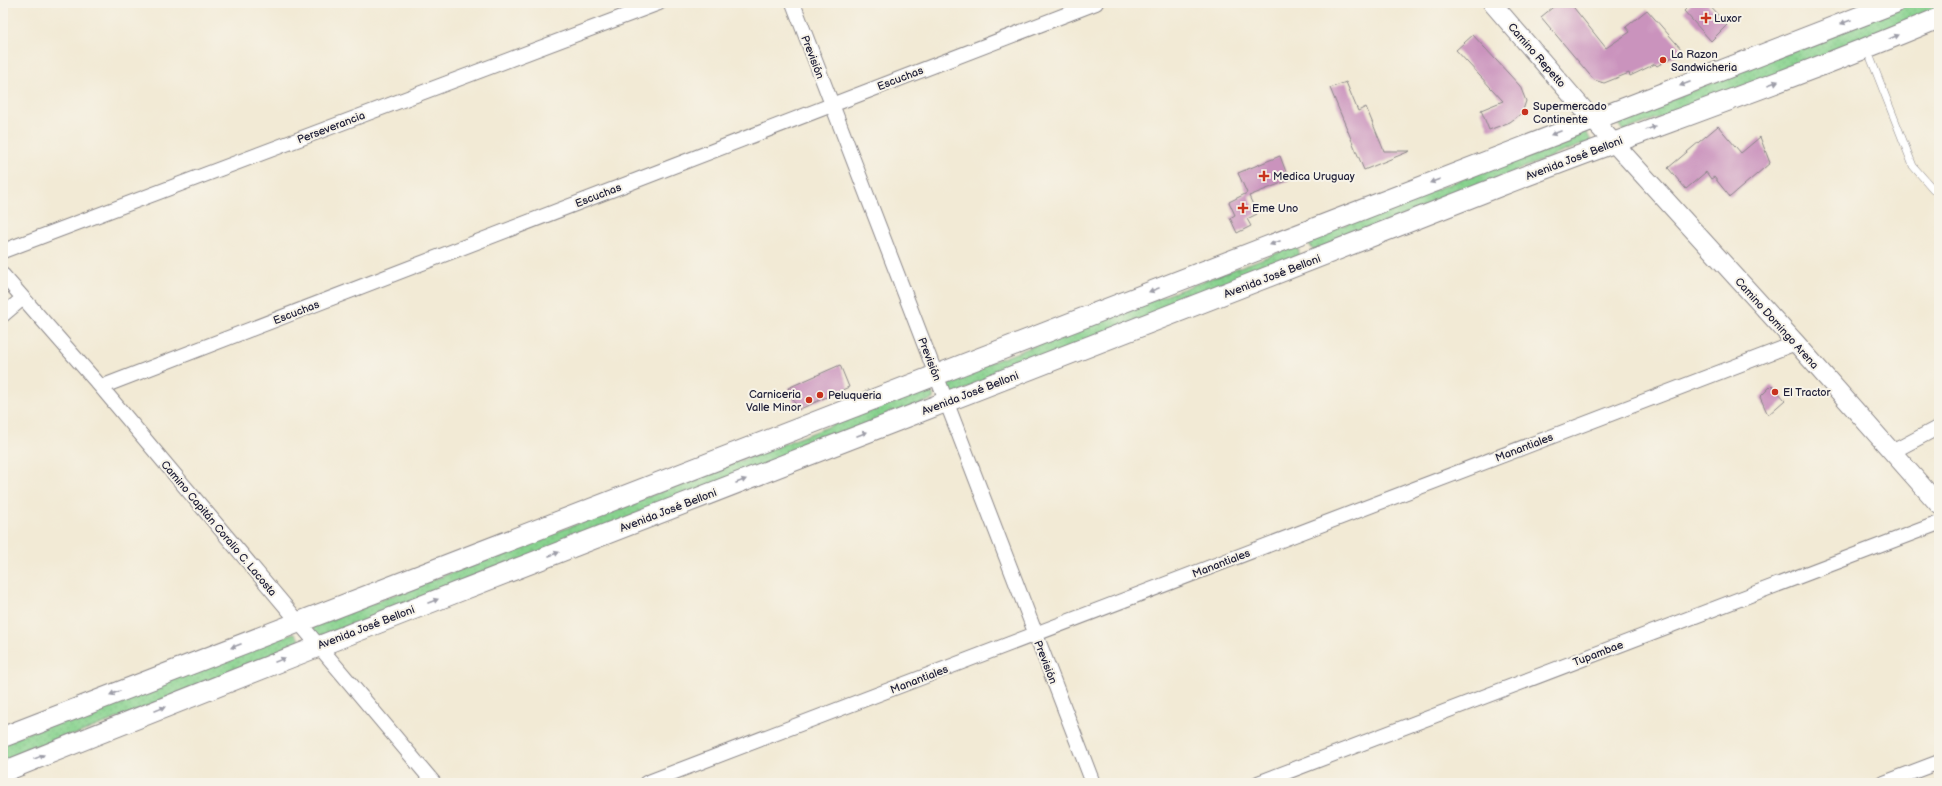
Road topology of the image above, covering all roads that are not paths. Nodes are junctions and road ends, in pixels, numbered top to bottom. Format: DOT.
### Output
graph roads {
  1 [pos="659,3"];
  2 [pos="793,3"];
  3 [pos="1096,3"];
  4 [pos="1492,3"];
  5 [pos="1895,3"];
  6 [pos="1939,18"];
  7 [pos="1867,49"];
  8 [pos="832,104"];
  9 [pos="1592,119"];
  10 [pos="1614,142"];
  11 [pos="1933,189"];
  12 [pos="1299,234"];
  13 [pos="3,250"];
  14 [pos="1310,261"];
  15 [pos="3,275"];
  16 [pos="23,298"];
  17 [pos="3,315"];
  18 [pos="1796,343"];
  19 [pos="936,375"];
  20 [pos="101,387"];
  21 [pos="946,402"];
  22 [pos="1939,427"];
  23 [pos="1892,452"];
  24 [pos="1939,505"];
  25 [pos="1939,523"];
  26 [pos="298,621"];
  27 [pos="1036,635"];
  28 [pos="318,645"];
  29 [pos="3,737"];
  30 [pos="1939,762"];
  31 [pos="3,772"];
  32 [pos="434,783"];
  33 [pos="646,783"];
  34 [pos="1093,783"];
  35 [pos="1258,783"];
  36 [pos="1884,783"];
  1 -- 13 [label="street, Perseverancia"];
  2 -- 8 [label="street, Previsión"];
  3 -- 8 [label="street, Escuchas"];
  4 -- 9 [label="street, Camino Repetto"];
  5 -- 9 [label="main road, one-way"];
  7 -- 6 [label="main road, Avenida José Belloni, one-way"];
  10 -- 7 [label="main road, Avenida José Belloni, one-way"];
  7 -- 11 [label="lane"];
  8 -- 19 [label="street, Previsión"];
  8 -- 20 [label="street, Escuchas"];
  9 -- 10 [label="street, Camino Repetto"];
  9 -- 12 [label="main road, one-way"];
  10 -- 14 [label="main road, Avenida José Belloni"];
  10 -- 18 [label="street, Camino Domingo Arena"];
  12 -- 14 [label="main road"];
  12 -- 19 [label="main road, one-way"];
  14 -- 21 [label="main road, Avenida José Belloni"];
  15 -- 16 [label="street, Camino Capitán Coralio C. Lacosta"];
  16 -- 17 [label="street"];
  16 -- 20 [label="street, Camino Capitán Coralio C. Lacosta"];
  18 -- 23 [label="street, Camino Domingo Arena"];
  18 -- 27 [label="street, Manantiales"];
  19 -- 21 [label="street, Previsión"];
  19 -- 26 [label="main road"];
  20 -- 26 [label="street, Camino Capitán Coralio C. Lacosta"];
  21 -- 27 [label="street, Previsión"];
  28 -- 21 [label="main road, Avenida José Belloni, one-way"];
  22 -- 23 [label="street"];
  23 -- 24 [label="street, Camino Domingo Arena"];
  25 -- 35 [label="street, Tupambae"];
  26 -- 28 [label="street, Camino Capitán Coralio C. Lacosta"];
  26 -- 29 [label="main road, one-way"];
  27 -- 33 [label="street, Manantiales"];
  27 -- 34 [label="street, Previsión"];
  31 -- 28 [label="main road, Avenida José Belloni, one-way"];
  28 -- 32 [label="street, Camino Capitán Coralio C. Lacosta"];
  30 -- 36 [label="street"];
}
